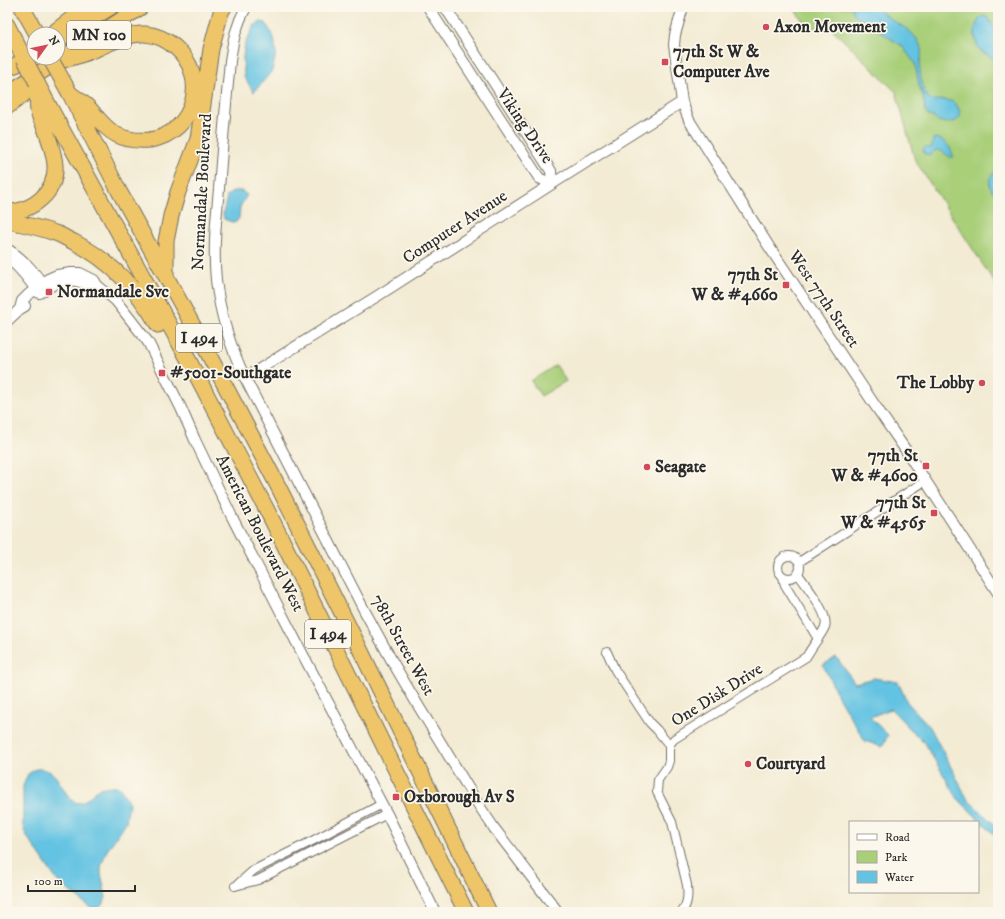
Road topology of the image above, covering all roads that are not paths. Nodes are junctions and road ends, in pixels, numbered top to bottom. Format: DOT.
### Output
graph roads {
  1 [pos="22,7"];
  2 [pos="87,7"];
  3 [pos="111,7"];
  4 [pos="141,7"];
  5 [pos="224,7"];
  6 [pos="246,7"];
  7 [pos="428,7"];
  8 [pos="445,7"];
  9 [pos="683,7"];
  10 [pos="32,26"];
  11 [pos="62,26"];
  12 [pos="9,35"];
  13 [pos="66,35"];
  14 [pos="66,52"];
  15 [pos="66,57"];
  16 [pos="22,61"];
  17 [pos="48,66"];
  18 [pos="56,66"];
  19 [pos="39,77"];
  20 [pos="69,92"];
  21 [pos="7,94"];
  22 [pos="682,102"];
  23 [pos="7,107"];
  24 [pos="44,109"];
  25 [pos="552,184"];
  26 [pos="7,212"];
  27 [pos="7,221"];
  28 [pos="7,248"];
  29 [pos="7,258"];
  30 [pos="166,279"];
  31 [pos="41,288"];
  32 [pos="7,321"];
  33 [pos="187,358"];
  34 [pos="244,378"];
  35 [pos="925,481"];
  36 [pos="799,562"];
  37 [pos="798,574"];
  38 [pos="783,577"];
  39 [pos="998,593"];
  40 [pos="818,638"];
  41 [pos="607,652"];
  42 [pos="669,745"];
  43 [pos="382,804"];
  44 [pos="387,814"];
  45 [pos="435,912"];
  46 [pos="466,912"];
  47 [pos="489,912"];
  48 [pos="558,912"];
  49 [pos="682,912"];
  1 -- 10 [label="highway"];
  2 -- 11 [label="highway"];
  3 -- 13 [label="highway, MN 100"];
  4 -- 14 [label="highway, MN 100"];
  5 -- 30 [label="highway"];
  6 -- 34 [label="street, Normandale Boulevard"];
  7 -- 25 [label="street, Viking Drive"];
  8 -- 25 [label="street, Viking Drive"];
  9 -- 22 [label="street, West 77th Street"];
  12 -- 16 [label="highway"];
  15 -- 20 [label="highway"];
  16 -- 19 [label="highway, bridge"];
  17 -- 19 [label="highway"];
  18 -- 20 [label="highway, I 494, bridge"];
  19 -- 21 [label="highway"];
  19 -- 23 [label="highway"];
  19 -- 24 [label="highway"];
  20 -- 30 [label="highway, I 494"];
  22 -- 25 [label="street, Computer Avenue"];
  22 -- 35 [label="street, West 77th Street"];
  24 -- 26 [label="highway"];
  24 -- 33 [label="highway, I 494"];
  25 -- 34 [label="street, Computer Avenue"];
  27 -- 33 [label="highway"];
  28 -- 31 [label="street"];
  29 -- 31 [label="street"];
  30 -- 47 [label="highway, I 494"];
  31 -- 32 [label="street, American Boulevard West"];
  31 -- 43 [label="street, American Boulevard West"];
  33 -- 46 [label="highway, I 494"];
  34 -- 48 [label="street, 78th Street West"];
  35 -- 36 [label="street"];
  35 -- 39 [label="street, West 77th Street"];
  36 -- 37 [label="street"];
  36 -- 38 [label="street"];
  37 -- 38 [label="street"];
  37 -- 40 [label="street, One Disk Drive"];
  38 -- 40 [label="street"];
  40 -- 42 [label="street, One Disk Drive"];
  41 -- 42 [label="street"];
  42 -- 49 [label="street, One Disk Drive"];
  43 -- 44 [label="street, American Boulevard West"];
  43 -- 44 [label="street"];
  44 -- 45 [label="street, American Boulevard West"];
}
